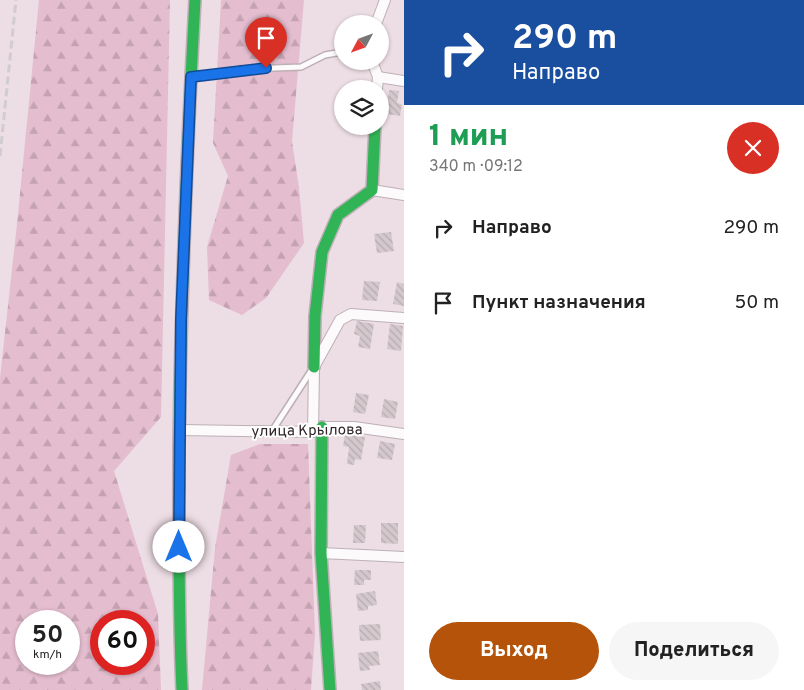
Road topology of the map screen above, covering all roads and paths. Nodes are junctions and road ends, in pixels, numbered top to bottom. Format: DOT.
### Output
graph roads {
  1 [pos="195,0"];
  2 [pos="385,0"];
  3 [pos="379,15"];
  4 [pos="334,53"];
  5 [pos="375,70"];
  6 [pos="191,77"];
  7 [pos="378,78"];
  8 [pos="404,81"];
  9 [pos="375,135"];
  10 [pos="372,190"];
  11 [pos="404,195"];
  12 [pos="404,318"];
  13 [pos="314,367"];
  14 [pos="180,430"];
  15 [pos="317,430"];
  16 [pos="271,432"];
  17 [pos="404,434"];
  18 [pos="321,553"];
  19 [pos="404,557"];
  20 [pos="182,690"];
  21 [pos="330,690"];
  1 -- 6 [label="main road"];
  2 -- 3 [label="street"];
  4 -- 6 [label="lane"];
  5 -- 7 [label="street"];
  6 -- 14 [label="main road"];
  7 -- 8 [label="street"];
  9 -- 10 [label="main road"];
  10 -- 11 [label="street"];
  10 -- 13 [label="main road"];
  12 -- 13 [label="street"];
  13 -- 15 [label="street"];
  13 -- 16 [label="lane"];
  14 -- 16 [label="street, улица Крылова"];
  14 -- 20 [label="main road"];
  15 -- 16 [label="street, улица Крылова"];
  15 -- 17 [label="street, улица Крылова"];
  15 -- 18 [label="main road"];
  18 -- 19 [label="street"];
  18 -- 21 [label="main road"];
}
